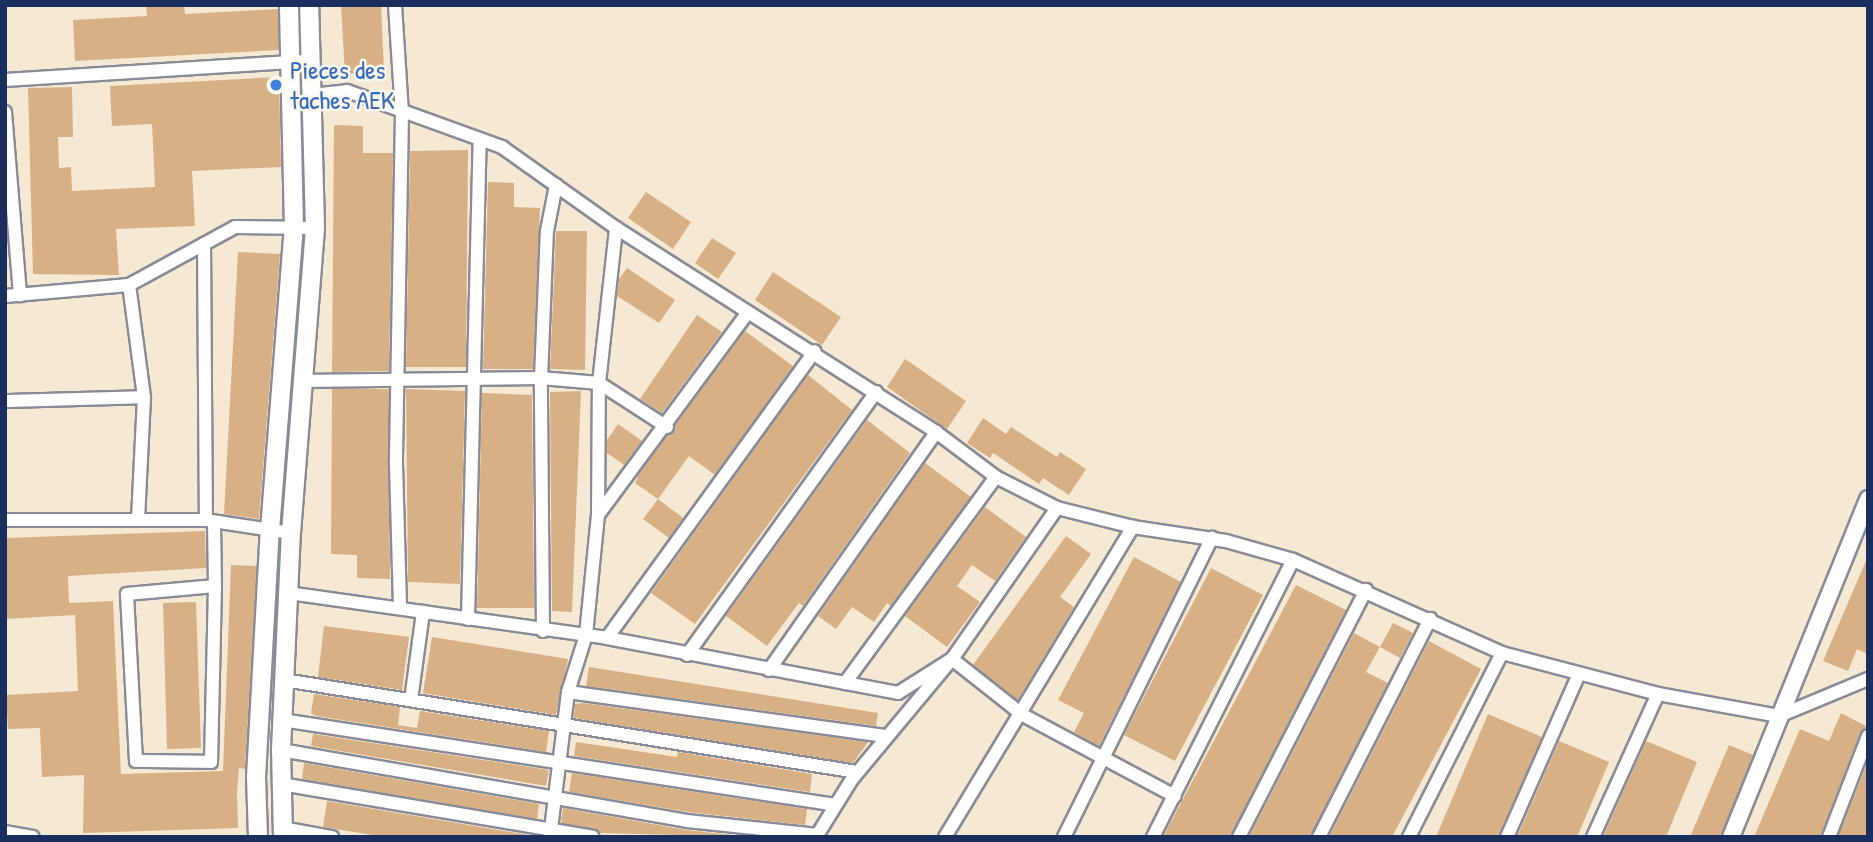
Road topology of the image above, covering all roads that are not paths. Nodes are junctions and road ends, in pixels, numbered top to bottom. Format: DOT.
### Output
graph roads {
  1 [pos="289,5"];
  2 [pos="309,5"];
  3 [pos="395,5"];
  4 [pos="310,61"];
  5 [pos="290,62"];
  6 [pos="5,80"];
  7 [pos="311,95"];
  8 [pos="5,112"];
  9 [pos="402,113"];
  10 [pos="480,139"];
  11 [pos="556,185"];
  12 [pos="294,228"];
  13 [pos="315,228"];
  14 [pos="615,228"];
  15 [pos="204,244"];
  16 [pos="129,285"];
  17 [pos="20,295"];
  18 [pos="5,296"];
  19 [pos="748,312"];
  20 [pos="815,351"];
  21 [pos="541,378"];
  22 [pos="472,379"];
  23 [pos="397,380"];
  24 [pos="301,381"];
  25 [pos="599,383"];
  26 [pos="876,392"];
  27 [pos="144,397"];
  28 [pos="5,401"];
  29 [pos="667,427"];
  30 [pos="936,432"];
  31 [pos="996,477"];
  32 [pos="1868,499"];
  33 [pos="1057,508"];
  34 [pos="598,516"];
  35 [pos="5,520"];
  36 [pos="138,520"];
  37 [pos="210,521"];
  38 [pos="1133,527"];
  39 [pos="271,530"];
  40 [pos="291,533"];
  41 [pos="1212,538"];
  42 [pos="1293,560"];
  43 [pos="215,586"];
  44 [pos="1366,590"];
  45 [pos="288,593"];
  46 [pos="400,608"];
  47 [pos="423,612"];
  48 [pos="468,619"];
  49 [pos="1430,619"];
  50 [pos="543,631"];
  51 [pos="586,635"];
  52 [pos="607,638"];
  53 [pos="1502,653"];
  54 [pos="687,655"];
  55 [pos="951,659"];
  56 [pos="769,670"];
  57 [pos="1578,676"];
  58 [pos="1868,679"];
  59 [pos="284,680"];
  60 [pos="845,683"];
  61 [pos="568,692"];
  62 [pos="1658,694"];
  63 [pos="411,700"];
  64 [pos="1023,715"];
  65 [pos="1779,716"];
  66 [pos="282,720"];
  67 [pos="564,725"];
  68 [pos="886,736"];
  69 [pos="1868,736"];
  70 [pos="281,750"];
  71 [pos="1103,760"];
  72 [pos="559,761"];
  73 [pos="857,772"];
  74 [pos="281,784"];
  75 [pos="1175,796"];
  76 [pos="555,797"];
  77 [pos="836,805"];
  78 [pos="5,832"];
  79 [pos="282,832"];
  80 [pos="550,834"];
  81 [pos="817,836"];
  82 [pos="33,837"];
  83 [pos="258,837"];
  84 [pos="332,837"];
  85 [pos="593,837"];
  86 [pos="945,837"];
  87 [pos="1064,837"];
  88 [pos="1153,837"];
  89 [pos="1239,837"];
  90 [pos="1319,837"];
  91 [pos="1409,837"];
  92 [pos="1507,837"];
  93 [pos="1593,837"];
  94 [pos="1731,837"];
  95 [pos="1829,837"];
  1 -- 5 [label="main road"];
  2 -- 4 [label="main road"];
  3 -- 9 [label="street"];
  4 -- 5 [label="street"];
  4 -- 7 [label="main road"];
  5 -- 6 [label="street"];
  5 -- 12 [label="main road"];
  7 -- 9 [label="street"];
  7 -- 13 [label="main road"];
  8 -- 17 [label="street"];
  9 -- 10 [label="street"];
  9 -- 23 [label="street"];
  10 -- 11 [label="street"];
  10 -- 22 [label="street"];
  11 -- 14 [label="street"];
  11 -- 21 [label="street"];
  12 -- 13 [label="street"];
  12 -- 15 [label="street"];
  12 -- 39 [label="main road"];
  13 -- 24 [label="main road"];
  14 -- 19 [label="street"];
  14 -- 25 [label="street"];
  15 -- 16 [label="street"];
  15 -- 37 [label="street"];
  16 -- 17 [label="street"];
  16 -- 27 [label="street"];
  17 -- 18 [label="street"];
  19 -- 20 [label="street"];
  19 -- 29 [label="street"];
  20 -- 26 [label="street"];
  20 -- 52 [label="street"];
  21 -- 22 [label="street"];
  21 -- 25 [label="street"];
  21 -- 50 [label="street"];
  22 -- 23 [label="street"];
  22 -- 48 [label="street"];
  23 -- 24 [label="street"];
  23 -- 46 [label="street"];
  24 -- 40 [label="main road"];
  25 -- 29 [label="street"];
  25 -- 34 [label="street"];
  26 -- 30 [label="street"];
  26 -- 54 [label="street"];
  27 -- 28 [label="street"];
  27 -- 36 [label="street"];
  29 -- 34 [label="street"];
  30 -- 31 [label="street"];
  30 -- 56 [label="street"];
  31 -- 33 [label="street"];
  31 -- 60 [label="street"];
  32 -- 65 [label="street"];
  33 -- 38 [label="street"];
  33 -- 55 [label="street"];
  34 -- 51 [label="street"];
  35 -- 36 [label="street"];
  36 -- 37 [label="street"];
  37 -- 39 [label="street"];
  37 -- 43 [label="street"];
  38 -- 41 [label="street"];
  38 -- 64 [label="street"];
  39 -- 40 [label="street"];
  39 -- 83 [label="main road"];
  40 -- 45 [label="main road"];
  41 -- 42 [label="street"];
  41 -- 71 [label="street"];
  42 -- 44 [label="street"];
  42 -- 75 [label="street"];
  43 -- 43 [label="street"];
  44 -- 49 [label="street"];
  44 -- 89 [label="street"];
  45 -- 46 [label="street"];
  45 -- 59 [label="main road"];
  46 -- 47 [label="street"];
  47 -- 48 [label="street"];
  47 -- 63 [label="street"];
  48 -- 50 [label="street"];
  49 -- 53 [label="street"];
  49 -- 90 [label="street"];
  50 -- 51 [label="street"];
  51 -- 52 [label="street"];
  51 -- 61 [label="street"];
  52 -- 54 [label="street"];
  53 -- 57 [label="street"];
  53 -- 91 [label="street"];
  54 -- 56 [label="street"];
  55 -- 60 [label="street"];
  55 -- 64 [label="street"];
  55 -- 68 [label="street"];
  56 -- 60 [label="street"];
  57 -- 62 [label="street"];
  57 -- 92 [label="street"];
  58 -- 65 [label="street"];
  59 -- 63 [label="street"];
  59 -- 66 [label="main road"];
  61 -- 67 [label="street"];
  61 -- 68 [label="street"];
  62 -- 65 [label="street"];
  62 -- 93 [label="street"];
  63 -- 67 [label="street"];
  64 -- 71 [label="street"];
  64 -- 86 [label="street"];
  65 -- 94 [label="street"];
  66 -- 70 [label="main road"];
  66 -- 72 [label="street"];
  67 -- 72 [label="street"];
  67 -- 73 [label="street"];
  68 -- 73 [label="street"];
  69 -- 95 [label="street"];
  70 -- 74 [label="main road"];
  70 -- 76 [label="street"];
  71 -- 75 [label="street"];
  71 -- 87 [label="street"];
  72 -- 76 [label="street"];
  72 -- 77 [label="street"];
  73 -- 77 [label="street"];
  74 -- 79 [label="main road"];
  74 -- 80 [label="street"];
  75 -- 88 [label="street"];
  76 -- 80 [label="street"];
  76 -- 81 [label="street"];
  77 -- 81 [label="street"];
  78 -- 82 [label="street"];
  79 -- 84 [label="street"];
  80 -- 85 [label="street"];
}
